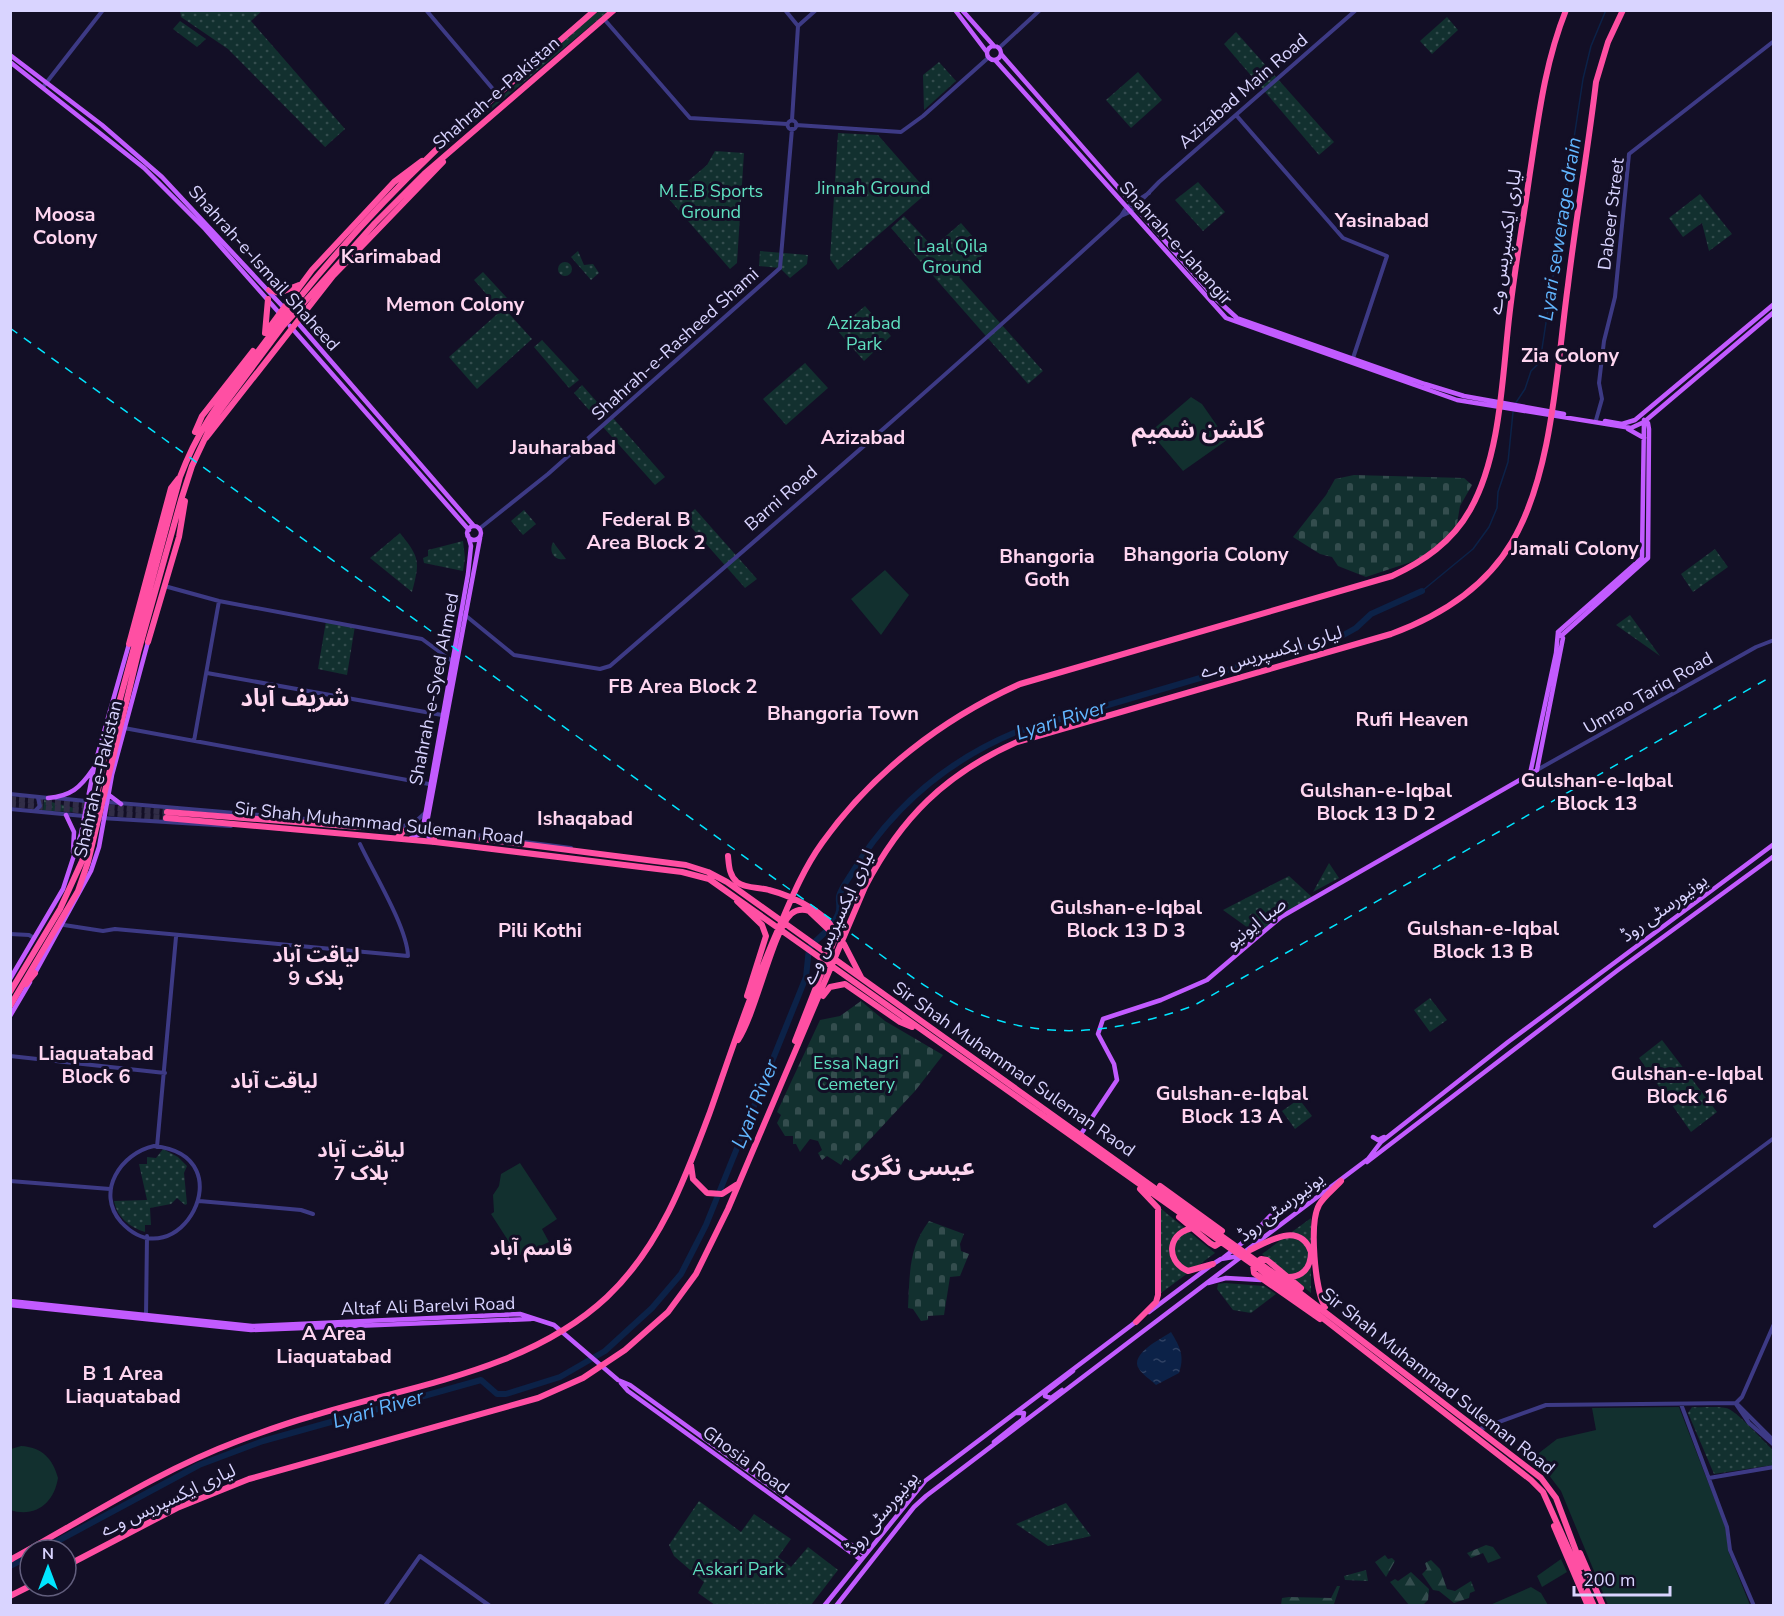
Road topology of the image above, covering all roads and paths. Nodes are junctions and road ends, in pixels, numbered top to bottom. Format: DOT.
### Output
graph roads {
  1 [pos="103,10"];
  2 [pos="426,10"];
  3 [pos="595,10"];
  4 [pos="614,10"];
  5 [pos="785,10"];
  6 [pos="816,10"];
  7 [pos="955,10"];
  8 [pos="962,10"];
  9 [pos="1040,10"];
  10 [pos="1356,10"];
  11 [pos="1566,10"];
  12 [pos="1623,10"];
  13 [pos="604,20"];
  14 [pos="798,26"];
  15 [pos="1772,44"];
  16 [pos="998,49"];
  17 [pos="986,51"];
  18 [pos="10,55"];
  19 [pos="988,58"];
  20 [pos="994,60"];
  21 [pos="10,62"];
  22 [pos="45,85"];
  23 [pos="499,95"];
  24 [pos="1236,115"];
  25 [pos="792,120"];
  26 [pos="787,124"];
  27 [pos="796,125"];
  28 [pos="792,129"];
  29 [pos="453,150"];
  30 [pos="435,151"];
  31 [pos="1134,206"];
  32 [pos="1126,208"];
  33 [pos="1130,212"];
  34 [pos="1121,216"];
  35 [pos="302,283"];
  36 [pos="269,290"];
  37 [pos="268,299"];
  38 [pos="1773,304"];
  39 [pos="281,310"];
  40 [pos="1773,312"];
  41 [pos="294,325"];
  42 [pos="265,333"];
  43 [pos="1353,358"];
  44 [pos="1505,406"];
  45 [pos="1646,412"];
  46 [pos="1553,414"];
  47 [pos="1596,420"];
  48 [pos="1635,420"];
  49 [pos="1644,421"];
  50 [pos="1627,428"];
  51 [pos="1644,438"];
  52 [pos="193,442"];
  53 [pos="202,442"];
  54 [pos="180,477"];
  55 [pos="186,482"];
  56 [pos="474,525"];
  57 [pos="480,529"];
  58 [pos="468,532"];
  59 [pos="480,538"];
  60 [pos="168,587"];
  61 [pos="219,601"];
  62 [pos="464,614"];
  63 [pos="1559,634"];
  64 [pos="1773,640"];
  65 [pos="148,642"];
  66 [pos="129,644"];
  67 [pos="1558,653"];
  68 [pos="452,661"];
  69 [pos="207,673"];
  70 [pos="442,715"];
  71 [pos="106,722"];
  72 [pos="124,728"];
  73 [pos="194,741"];
  74 [pos="94,767"];
  75 [pos="1537,770"];
  76 [pos="1530,774"];
  77 [pos="429,784"];
  78 [pos="90,789"];
  79 [pos="10,794"];
  80 [pos="109,794"];
  81 [pos="34,796"];
  82 [pos="48,798"];
  83 [pos="88,801"];
  84 [pos="108,802"];
  85 [pos="122,804"];
  86 [pos="10,809"];
  87 [pos="212,811"];
  88 [pos="33,812"];
  89 [pos="66,815"];
  90 [pos="426,815"];
  91 [pos="105,818"];
  92 [pos="85,819"];
  93 [pos="256,819"];
  94 [pos="312,819"];
  95 [pos="118,820"];
  96 [pos="270,820"];
  97 [pos="241,825"];
  98 [pos="103,826"];
  99 [pos="400,826"];
  100 [pos="359,827"];
  101 [pos="437,830"];
  102 [pos="397,838"];
  103 [pos="409,839"];
  104 [pos="482,839"];
  105 [pos="434,842"];
  106 [pos="360,844"];
  107 [pos="1773,844"];
  108 [pos="588,852"];
  109 [pos="74,854"];
  110 [pos="728,856"];
  111 [pos="1773,856"];
  112 [pos="711,877"];
  113 [pos="727,882"];
  114 [pos="742,884"];
  115 [pos="732,894"];
  116 [pos="64,925"];
  117 [pos="788,931"];
  118 [pos="10,934"];
  119 [pos="176,937"];
  120 [pos="34,938"];
  121 [pos="1645,939"];
  122 [pos="1638,944"];
  123 [pos="1651,947"];
  124 [pos="1644,952"];
  125 [pos="825,958"];
  126 [pos="29,972"];
  127 [pos="10,979"];
  128 [pos="864,981"];
  129 [pos="13,994"];
  130 [pos="11,1011"];
  131 [pos="923,1031"];
  132 [pos="732,1051"];
  133 [pos="10,1056"];
  134 [pos="789,1062"];
  135 [pos="785,1072"];
  136 [pos="165,1073"];
  137 [pos="1398,1128"];
  138 [pos="1081,1134"];
  139 [pos="1373,1137"];
  140 [pos="1773,1138"];
  141 [pos="1090,1140"];
  142 [pos="1083,1145"];
  143 [pos="157,1147"];
  144 [pos="692,1157"];
  145 [pos="740,1180"];
  146 [pos="10,1181"];
  147 [pos="1341,1181"];
  148 [pos="110,1189"];
  149 [pos="1140,1189"];
  150 [pos="199,1201"];
  151 [pos="1181,1211"];
  152 [pos="313,1214"];
  153 [pos="1270,1216"];
  154 [pos="1654,1226"];
  155 [pos="1210,1234"];
  156 [pos="147,1236"];
  157 [pos="1250,1250"];
  158 [pos="1221,1259"];
  159 [pos="1213,1264"];
  160 [pos="1261,1266"];
  161 [pos="1264,1281"];
  162 [pos="1197,1289"];
  163 [pos="10,1303"];
  164 [pos="1325,1307"];
  165 [pos="146,1317"];
  166 [pos="536,1319"];
  167 [pos="1136,1322"];
  168 [pos="1773,1324"];
  169 [pos="1365,1346"];
  170 [pos="1092,1355"];
  171 [pos="1099,1365"];
  172 [pos="1681,1403"];
  173 [pos="1736,1403"];
  174 [pos="992,1430"];
  175 [pos="1476,1430"];
  176 [pos="1773,1443"];
  177 [pos="990,1448"];
  178 [pos="721,1454"];
  179 [pos="1773,1467"];
  180 [pos="1709,1478"];
  181 [pos="919,1487"];
  182 [pos="926,1496"];
  183 [pos="1556,1498"];
  184 [pos="1547,1501"];
  185 [pos="864,1554"];
  186 [pos="860,1559"];
  187 [pos="10,1560"];
  188 [pos="78,1560"];
  189 [pos="386,1605"];
  190 [pos="490,1605"];
  191 [pos="824,1605"];
  192 [pos="836,1605"];
  193 [pos="1588,1605"];
  194 [pos="1596,1605"];
  195 [pos="1603,1605"];
  196 [pos="1754,1605"];
  1 -- 22 [label="street"];
  2 -- 23 [label="street"];
  3 -- 23 [label="highway, Shahrah-e-Pakistan"];
  4 -- 13 [label="highway, Shahrah-e-Pakistan"];
  5 -- 14 [label="street"];
  6 -- 14 [label="street"];
  7 -- 17 [label="main road"];
  8 -- 16 [label="main road, Shahrah-e-Jahangir"];
  9 -- 16 [label="street"];
  10 -- 24 [label="street, Azizabad Main Road"];
  11 -- 132 [label="highway, لیاری ایکسپریس وے"];
  12 -- 134 [label="highway, لیاری ایکسپریس وے"];
  13 -- 26 [label="street"];
  13 -- 29 [label="highway, Shahrah-e-Pakistan"];
  14 -- 25 [label="street"];
  15 -- 47 [label="street, Dabeer Street"];
  16 -- 17 [label="main road"];
  16 -- 20 [label="main road"];
  16 -- 31 [label="main road, Shahrah-e-Jahangir"];
  17 -- 19 [label="main road"];
  18 -- 22 [label="main road, Shahrah-e-Ismail Shaheed"];
  19 -- 20 [label="main road"];
  19 -- 27 [label="street"];
  20 -- 32 [label="main road, Shahrah-e-Jahangir"];
  21 -- 22 [label="main road, Shahrah-e-Ismail Shaheed"];
  22 -- 36 [label="main road, Shahrah-e-Ismail Shaheed"];
  22 -- 37 [label="main road, Shahrah-e-Ismail Shaheed"];
  23 -- 30 [label="highway, Shahrah-e-Pakistan"];
  24 -- 31 [label="street, Azizabad Main Road"];
  24 -- 43 [label="street"];
  25 -- 26 [label="street"];
  25 -- 27 [label="street"];
  26 -- 28 [label="street"];
  27 -- 28 [label="street"];
  28 -- 57 [label="street, Shahrah-e-Rasheed Shami"];
  29 -- 41 [label="highway"];
  29 -- 53 [label="highway, Shahrah-e-Pakistan"];
  30 -- 35 [label="highway"];
  30 -- 52 [label="highway"];
  31 -- 32 [label="street"];
  31 -- 33 [label="street"];
  31 -- 43 [label="main road, Shahrah-e-Jahangir"];
  32 -- 33 [label="main road, Shahrah-e-Jahangir"];
  32 -- 34 [label="street"];
  33 -- 34 [label="street"];
  33 -- 44 [label="main road, Shahrah-e-Jahangir"];
  34 -- 62 [label="street, Barni Road"];
  35 -- 36 [label="highway"];
  35 -- 39 [label="highway"];
  36 -- 39 [label="main road, Shahrah-e-Ismail Shaheed"];
  37 -- 39 [label="main road, Shahrah-e-Ismail Shaheed"];
  37 -- 42 [label="highway"];
  38 -- 45 [label="main road"];
  39 -- 41 [label="main road, Shahrah-e-Ismail Shaheed"];
  39 -- 42 [label="highway"];
  40 -- 49 [label="main road"];
  41 -- 53 [label="highway"];
  41 -- 56 [label="main road, Shahrah-e-Ismail Shaheed"];
  41 -- 58 [label="main road, Shahrah-e-Ismail Shaheed"];
  42 -- 52 [label="highway"];
  43 -- 44 [label="main road, Shahrah-e-Jahangir"];
  44 -- 46 [label="main road"];
  45 -- 48 [label="main road"];
  45 -- 49 [label="main road"];
  46 -- 47 [label="main road"];
  46 -- 50 [label="main road"];
  47 -- 48 [label="main road"];
  48 -- 49 [label="main road"];
  49 -- 50 [label="main road"];
  49 -- 51 [label="main road"];
  49 -- 63 [label="main road"];
  50 -- 51 [label="main road"];
  51 -- 63 [label="main road"];
  52 -- 54 [label="highway"];
  53 -- 55 [label="highway"];
  54 -- 66 [label="highway"];
  54 -- 126 [label="highway"];
  55 -- 65 [label="highway"];
  55 -- 126 [label="highway"];
  56 -- 57 [label="main road, Shahrah-e-Ismail Shaheed"];
  56 -- 58 [label="main road"];
  57 -- 59 [label="main road, Shahrah-e-Syed Ahmed"];
  58 -- 59 [label="main road"];
  58 -- 62 [label="main road, Shahrah-e-Syed Ahmed"];
  59 -- 62 [label="main road, Shahrah-e-Syed Ahmed"];
  60 -- 61 [label="street"];
  61 -- 68 [label="street"];
  61 -- 69 [label="street"];
  62 -- 68 [label="main road, Shahrah-e-Syed Ahmed"];
  62 -- 90 [label="main road, Shahrah-e-Syed Ahmed"];
  63 -- 67 [label="main road"];
  64 -- 75 [label="street, Umrao Tariq Road"];
  65 -- 72 [label="main road, Shahrah-e-Pakistan"];
  66 -- 71 [label="main road"];
  67 -- 75 [label="main road"];
  67 -- 76 [label="main road"];
  68 -- 70 [label="main road, Shahrah-e-Syed Ahmed"];
  69 -- 70 [label="street"];
  69 -- 73 [label="street"];
  70 -- 77 [label="main road, Shahrah-e-Syed Ahmed"];
  71 -- 72 [label="street"];
  71 -- 74 [label="main road"];
  72 -- 73 [label="street"];
  72 -- 80 [label="main road, Shahrah-e-Pakistan"];
  73 -- 77 [label="street"];
  74 -- 78 [label="main road"];
  74 -- 82 [label="main road"];
  75 -- 76 [label="main road, صبا ایونیو"];
  76 -- 138 [label="main road, صبا ایونیو"];
  77 -- 90 [label="main road, Shahrah-e-Syed Ahmed"];
  78 -- 80 [label="main road"];
  78 -- 83 [label="main road"];
  79 -- 81 [label="street"];
  80 -- 84 [label="main road, Shahrah-e-Pakistan"];
  80 -- 85 [label="main road"];
  81 -- 82 [label="street"];
  81 -- 88 [label="street"];
  82 -- 83 [label="street"];
  83 -- 84 [label="street"];
  83 -- 92 [label="main road"];
  84 -- 85 [label="street"];
  84 -- 91 [label="main road, Shahrah-e-Pakistan"];
  85 -- 87 [label="street"];
  85 -- 95 [label="street"];
  86 -- 88 [label="street"];
  87 -- 93 [label="highway"];
  87 -- 94 [label="street"];
  88 -- 89 [label="street"];
  89 -- 92 [label="street"];
  89 -- 109 [label="main road"];
  90 -- 99 [label="street"];
  90 -- 101 [label="street"];
  90 -- 103 [label="main road, Shahrah-e-Syed Ahmed"];
  90 -- 105 [label="main road, Shahrah-e-Syed Ahmed"];
  91 -- 92 [label="street"];
  91 -- 95 [label="street"];
  91 -- 98 [label="main road, Shahrah-e-Pakistan"];
  92 -- 98 [label="main road"];
  92 -- 109 [label="main road"];
  93 -- 96 [label="highway, Sir Shah Muhammad Suleman Road"];
  93 -- 97 [label="highway, Sir Shah Muhammad Suleman Road"];
  94 -- 96 [label="highway"];
  94 -- 99 [label="street"];
  95 -- 97 [label="street"];
  96 -- 100 [label="highway, Sir Shah Muhammad Suleman Road"];
  97 -- 102 [label="highway, Sir Shah Muhammad Suleman Road"];
  98 -- 116 [label="main road, Shahrah-e-Pakistan"];
  99 -- 102 [label="highway"];
  101 -- 105 [label="highway"];
  101 -- 108 [label="street"];
  102 -- 103 [label="highway, Sir Shah Muhammad Suleman Road"];
  103 -- 105 [label="highway, Sir Shah Muhammad Suleman Road"];
  104 -- 108 [label="highway, Sir Shah Muhammad Suleman Road"];
  105 -- 112 [label="highway, Sir Shah Muhammad Suleman Road"];
  106 -- 119 [label="street"];
  107 -- 121 [label="main road, یونیورسٹی روڈ"];
  108 -- 112 [label="highway, Sir Shah Muhammad Suleman Road"];
  109 -- 120 [label="main road"];
  110 -- 114 [label="highway"];
  111 -- 123 [label="main road, یونیورسٹی روڈ"];
  112 -- 113 [label="highway, Sir Shah Muhammad Suleman Road"];
  112 -- 115 [label="highway, Sir Shah Muhammad Suleman Road"];
  113 -- 114 [label="highway"];
  113 -- 117 [label="highway, Sir Shah Muhammad Suleman Road"];
  114 -- 134 [label="highway"];
  115 -- 117 [label="highway, Sir Shah Muhammad Suleman Road"];
  115 -- 132 [label="highway"];
  116 -- 119 [label="street"];
  116 -- 126 [label="main road, Shahrah-e-Pakistan"];
  117 -- 125 [label="highway"];
  118 -- 120 [label="street"];
  119 -- 136 [label="street"];
  120 -- 127 [label="main road"];
  121 -- 122 [label="main road, یونیورسٹی روڈ"];
  121 -- 123 [label="main road"];
  122 -- 124 [label="main road"];
  122 -- 137 [label="main road, یونیورسٹی روڈ"];
  123 -- 124 [label="main road, یونیورسٹی روڈ"];
  124 -- 147 [label="main road, یونیورسٹی روڈ"];
  125 -- 128 [label="highway, Sir Shah Muhammad Suleman Raod"];
  125 -- 131 [label="highway"];
  126 -- 129 [label="highway"];
  126 -- 129 [label="highway"];
  126 -- 130 [label="main road, Shahrah-e-Pakistan"];
  128 -- 132 [label="highway"];
  128 -- 138 [label="highway, Sir Shah Muhammad Suleman Raod"];
  129 -- 130 [label="highway"];
  131 -- 135 [label="highway"];
  131 -- 142 [label="highway"];
  132 -- 144 [label="highway, لیاری ایکسپریس وے"];
  133 -- 136 [label="street"];
  134 -- 135 [label="highway, لیاری ایکسپریس وے"];
  135 -- 145 [label="highway, لیاری ایکسپریس وے"];
  136 -- 143 [label="street"];
  137 -- 139 [label="main road"];
  137 -- 158 [label="main road, یونیورسٹی روڈ"];
  138 -- 141 [label="highway, Sir Shah Muhammad Suleman Raod"];
  140 -- 154 [label="street"];
  141 -- 149 [label="highway"];
  141 -- 151 [label="highway, Sir Shah Muhammad Suleman Raod"];
  142 -- 149 [label="highway"];
  142 -- 151 [label="highway"];
  143 -- 148 [label="street"];
  143 -- 150 [label="street"];
  144 -- 145 [label="highway"];
  144 -- 187 [label="highway, لیاری ایکسپریس وے"];
  145 -- 188 [label="highway, لیاری ایکسپریس وے"];
  146 -- 148 [label="street"];
  147 -- 157 [label="main road, یونیورسٹی روڈ"];
  147 -- 164 [label="highway"];
  148 -- 156 [label="street"];
  149 -- 167 [label="highway"];
  150 -- 152 [label="street"];
  150 -- 156 [label="street"];
  151 -- 155 [label="highway"];
  151 -- 160 [label="highway"];
  153 -- 158 [label="main road"];
  155 -- 159 [label="highway"];
  155 -- 160 [label="highway"];
  156 -- 165 [label="street"];
  157 -- 160 [label="highway"];
  157 -- 162 [label="main road, یونیورسٹی روڈ"];
  158 -- 159 [label="main road, یونیورسٹی روڈ"];
  159 -- 167 [label="main road, یونیورسٹی روڈ"];
  160 -- 169 [label="highway, Sir Shah Muhammad Suleman Road"];
  161 -- 162 [label="main road"];
  161 -- 164 [label="highway"];
  161 -- 169 [label="highway"];
  162 -- 171 [label="main road, یونیورسٹی روڈ"];
  163 -- 165 [label="main road, Altaf Ali Barelvi Road"];
  164 -- 169 [label="highway"];
  165 -- 166 [label="main road, Altaf Ali Barelvi Road"];
  166 -- 178 [label="main road, Ghosia Road"];
  167 -- 170 [label="main road, یونیورسٹی روڈ"];
  168 -- 173 [label="street"];
  169 -- 175 [label="highway, Sir Shah Muhammad Suleman Road"];
  169 -- 184 [label="highway, Sir Shah Muhammad Suleman Road"];
  170 -- 171 [label="main road"];
  170 -- 174 [label="main road, یونیورسٹی روڈ"];
  171 -- 177 [label="main road, یونیورسٹی روڈ"];
  172 -- 173 [label="street"];
  172 -- 175 [label="street"];
  172 -- 180 [label="street"];
  173 -- 176 [label="street"];
  174 -- 177 [label="main road"];
  174 -- 181 [label="main road, یونیورسٹی روڈ"];
  175 -- 183 [label="highway, Sir Shah Muhammad Suleman Road"];
  177 -- 182 [label="main road, یونیورسٹی روڈ"];
  178 -- 185 [label="main road"];
  178 -- 186 [label="main road, Ghosia Road"];
  179 -- 180 [label="street"];
  180 -- 196 [label="street"];
  181 -- 182 [label="main road"];
  181 -- 185 [label="main road, یونیورسٹی روڈ"];
  182 -- 192 [label="main road, یونیورسٹی روڈ"];
  183 -- 194 [label="highway, Sir Shah Muhammad Suleman Road"];
  183 -- 195 [label="highway"];
  184 -- 193 [label="highway"];
  184 -- 194 [label="highway, Sir Shah Muhammad Suleman Road"];
  185 -- 186 [label="main road, یونیورسٹی روڈ"];
  186 -- 191 [label="main road, یونیورسٹی روڈ"];
  189 -- 190 [label="street"];
}
